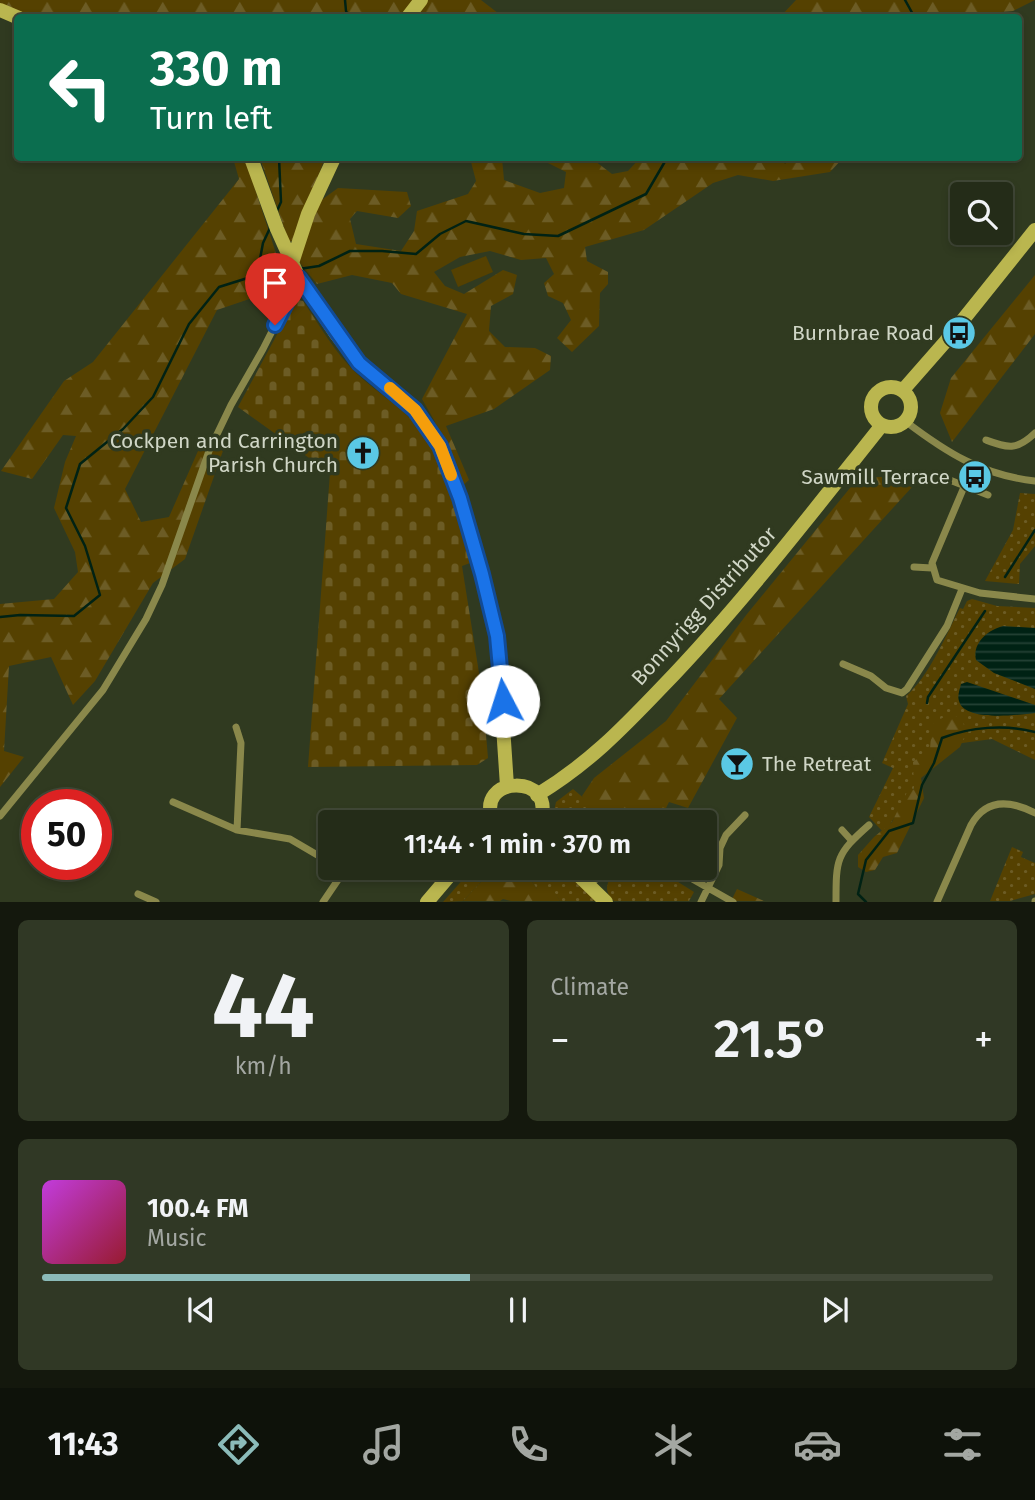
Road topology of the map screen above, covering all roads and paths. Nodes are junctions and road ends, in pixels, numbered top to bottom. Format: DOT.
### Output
graph roads {
  1 [pos="421,0"];
  2 [pos="410,14"];
  3 [pos="252,161"];
  4 [pos="333,161"];
  5 [pos="1035,230"];
  6 [pos="292,263"];
  7 [pos="299,278"];
  8 [pos="903,390"];
  9 [pos="905,421"];
  10 [pos="882,425"];
  11 [pos="1035,433"];
  12 [pos="986,440"];
  13 [pos="942,477"];
  14 [pos="1035,481"];
  15 [pos="964,487"];
  16 [pos="988,495"];
  17 [pos="915,567"];
  18 [pos="932,568"];
  19 [pos="962,589"];
  20 [pos="1035,599"];
  21 [pos="843,664"];
  22 [pos="236,727"];
  23 [pos="507,786"];
  24 [pos="537,795"];
  25 [pos="173,802"];
  26 [pos="490,810"];
  27 [pos="542,810"];
  28 [pos="1035,813"];
  29 [pos="745,815"];
  30 [pos="0,816"];
  31 [pos="869,825"];
  32 [pos="237,830"];
  33 [pos="842,830"];
  34 [pos="852,841"];
  35 [pos="318,855"];
  36 [pos="336,880"];
  37 [pos="445,880"];
  38 [pos="584,880"];
  39 [pos="596,880"];
  40 [pos="695,880"];
  41 [pos="590,885"];
  42 [pos="708,887"];
  43 [pos="138,894"];
  44 [pos="156,901"];
  45 [pos="323,901"];
  46 [pos="427,901"];
  47 [pos="606,901"];
  48 [pos="701,901"];
  49 [pos="733,901"];
  50 [pos="836,901"];
  51 [pos="937,901"];
  1 -- 2 [label="main road"];
  3 -- 6 [label="main road"];
  4 -- 6 [label="main road"];
  5 -- 8 [label="main road"];
  6 -- 7 [label="main road"];
  7 -- 23 [label="main road"];
  7 -- 30 [label="street"];
  8 -- 9 [label="main road"];
  8 -- 10 [label="main road"];
  9 -- 10 [label="main road"];
  9 -- 14 [label="street"];
  10 -- 24 [label="main road, Bonnyrigg Distributor"];
  11 -- 12 [label="street"];
  13 -- 15 [label="street"];
  15 -- 16 [label="street"];
  15 -- 18 [label="street"];
  17 -- 18 [label="street"];
  18 -- 19 [label="street"];
  19 -- 20 [label="street"];
  19 -- 21 [label="street"];
  22 -- 32 [label="street"];
  23 -- 24 [label="main road"];
  23 -- 26 [label="main road"];
  24 -- 27 [label="main road"];
  25 -- 32 [label="street"];
  28 -- 51 [label="street"];
  29 -- 42 [label="street"];
  31 -- 34 [label="street"];
  32 -- 35 [label="street"];
  33 -- 34 [label="street"];
  34 -- 50 [label="street"];
  36 -- 45 [label="street"];
  37 -- 46 [label="main road"];
  38 -- 41 [label="main road"];
  39 -- 41 [label="street"];
  40 -- 42 [label="street"];
  41 -- 47 [label="main road"];
  42 -- 48 [label="street"];
  42 -- 49 [label="street"];
  43 -- 44 [label="street"];
}
